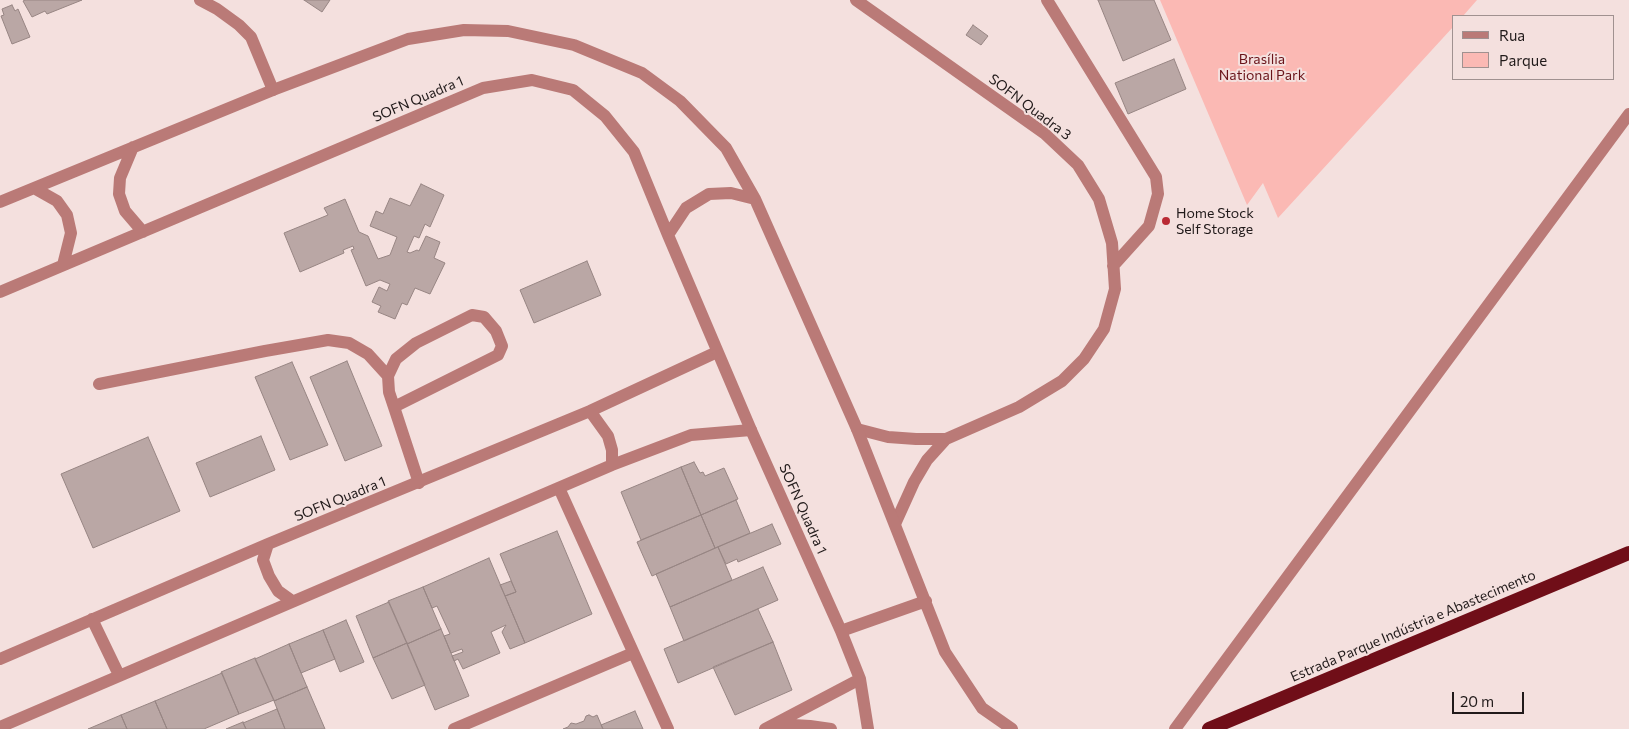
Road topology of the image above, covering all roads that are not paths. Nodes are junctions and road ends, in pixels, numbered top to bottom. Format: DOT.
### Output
graph roads {
  1 [pos="200,0"];
  2 [pos="856,0"];
  3 [pos="1047,0"];
  4 [pos="273,90"];
  5 [pos="1629,114"];
  6 [pos="133,147"];
  7 [pos="34,188"];
  8 [pos="755,199"];
  9 [pos="0,202"];
  10 [pos="143,232"];
  11 [pos="668,235"];
  12 [pos="63,266"];
  13 [pos="1113,266"];
  14 [pos="0,292"];
  15 [pos="717,352"];
  16 [pos="388,376"];
  17 [pos="99,384"];
  18 [pos="394,407"];
  19 [pos="590,411"];
  20 [pos="857,429"];
  21 [pos="751,430"];
  22 [pos="946,439"];
  23 [pos="612,465"];
  24 [pos="418,483"];
  25 [pos="559,488"];
  26 [pos="895,524"];
  27 [pos="268,544"];
  28 [pos="1629,552"];
  29 [pos="292,601"];
  30 [pos="926,601"];
  31 [pos="92,620"];
  32 [pos="842,631"];
  33 [pos="633,653"];
  34 [pos="0,659"];
  35 [pos="119,675"];
  36 [pos="860,679"];
  37 [pos="771,726"];
  38 [pos="0,727"];
  39 [pos="454,729"];
  40 [pos="668,729"];
  41 [pos="831,729"];
  42 [pos="868,729"];
  43 [pos="1012,729"];
  44 [pos="1175,729"];
  45 [pos="1209,729"];
  1 -- 4 [label="street"];
  2 -- 13 [label="street, SOFN Quadra 3"];
  3 -- 13 [label="street"];
  4 -- 6 [label="street"];
  4 -- 8 [label="street"];
  5 -- 44 [label="street"];
  6 -- 7 [label="street"];
  6 -- 10 [label="street"];
  7 -- 9 [label="street"];
  7 -- 12 [label="street"];
  8 -- 11 [label="street"];
  8 -- 20 [label="street"];
  10 -- 11 [label="street, SOFN Quadra 1"];
  10 -- 12 [label="street, SOFN Quadra 1"];
  11 -- 15 [label="street, SOFN Quadra 1"];
  12 -- 14 [label="street, SOFN Quadra 1"];
  13 -- 22 [label="street, SOFN Quadra 3"];
  15 -- 19 [label="street, SOFN Quadra 1"];
  15 -- 21 [label="street, SOFN Quadra 1"];
  16 -- 17 [label="street"];
  16 -- 18 [label="street"];
  16 -- 18 [label="street"];
  18 -- 24 [label="street"];
  19 -- 23 [label="street"];
  19 -- 24 [label="street, SOFN Quadra 1"];
  20 -- 22 [label="street, SOFN Quadra 3"];
  20 -- 26 [label="street"];
  21 -- 23 [label="street"];
  21 -- 32 [label="street, SOFN Quadra 1"];
  22 -- 26 [label="street, SOFN Quadra 3"];
  23 -- 25 [label="street"];
  24 -- 27 [label="street, SOFN Quadra 1"];
  25 -- 29 [label="street"];
  25 -- 33 [label="street"];
  26 -- 30 [label="street"];
  27 -- 29 [label="street"];
  27 -- 31 [label="street, SOFN Quadra 1"];
  28 -- 45 [label="highway, Estrada Parque Indústria e Abastecimento"];
  29 -- 35 [label="street"];
  30 -- 32 [label="street"];
  30 -- 43 [label="street"];
  31 -- 34 [label="street, SOFN Quadra 1"];
  31 -- 35 [label="street"];
  32 -- 36 [label="street, SOFN Quadra 1"];
  33 -- 39 [label="street"];
  33 -- 40 [label="street"];
  35 -- 38 [label="street"];
  36 -- 37 [label="street"];
  36 -- 42 [label="street, SOFN Quadra 1"];
  37 -- 41 [label="street"];
}
